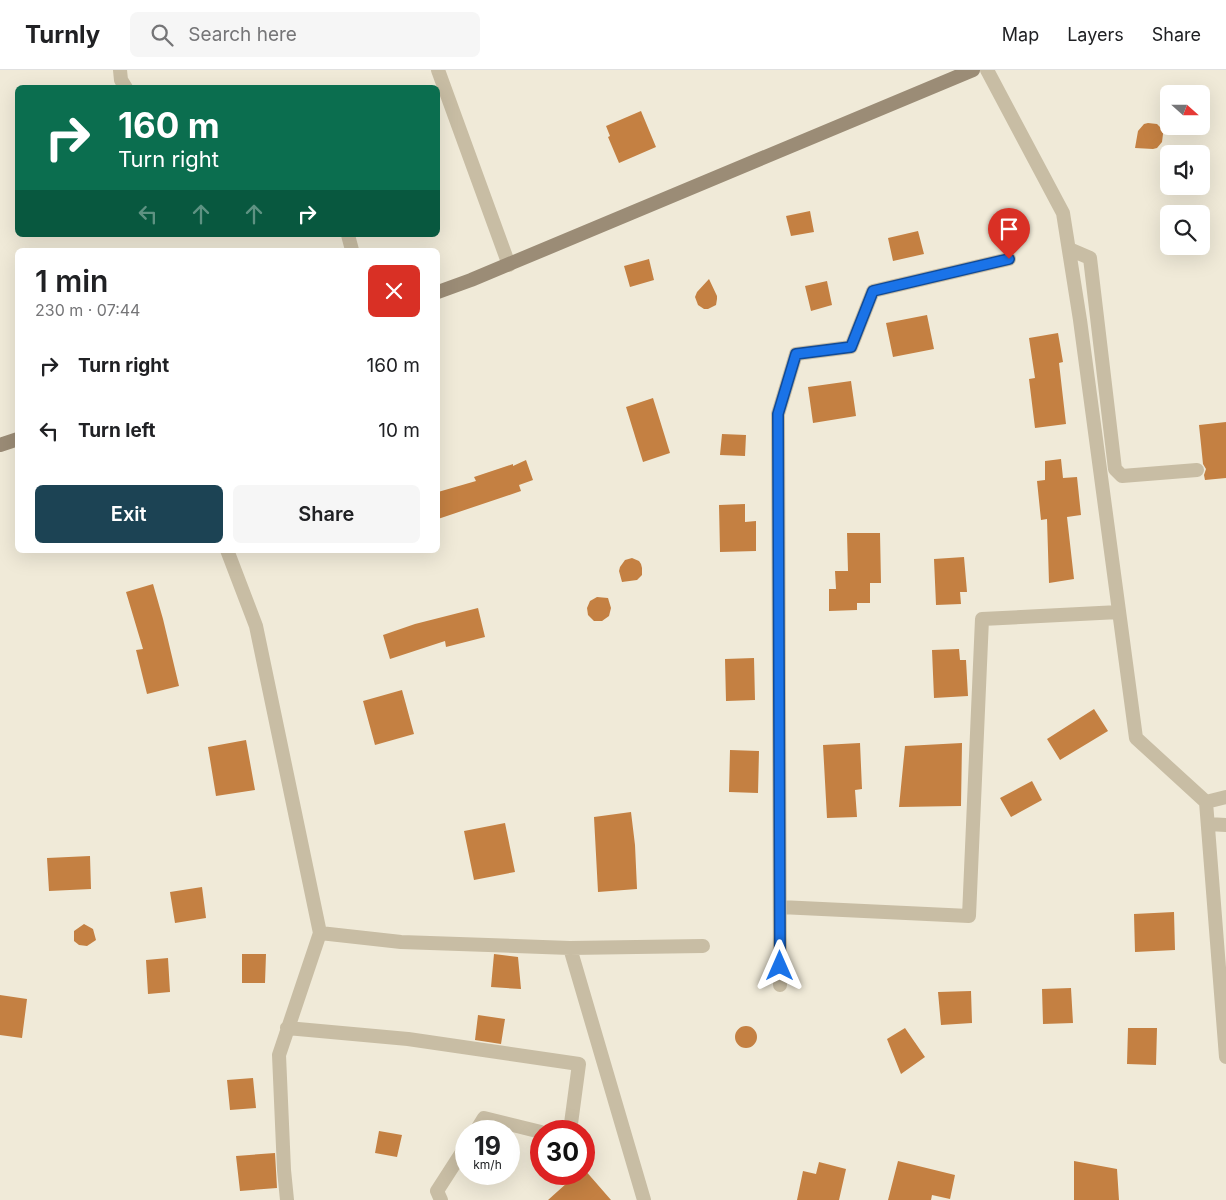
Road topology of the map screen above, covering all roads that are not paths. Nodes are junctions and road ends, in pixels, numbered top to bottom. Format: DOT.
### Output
graph roads {
  1 [pos="120,70"];
  2 [pos="438,70"];
  3 [pos="973,70"];
  4 [pos="987,70"];
  5 [pos="124,85"];
  6 [pos="1069,249"];
  7 [pos="1009,259"];
  8 [pos="509,264"];
  9 [pos="440,291"];
  10 [pos="15,440"];
  11 [pos="0,445"];
  12 [pos="1197,470"];
  13 [pos="227,553"];
  14 [pos="1119,612"];
  15 [pos="1226,797"];
  16 [pos="1206,802"];
  17 [pos="1208,824"];
  18 [pos="1226,825"];
  19 [pos="780,908"];
  20 [pos="320,933"];
  21 [pos="703,946"];
  22 [pos="570,948"];
  23 [pos="780,985"];
  24 [pos="287,1028"];
  25 [pos="1226,1057"];
  26 [pos="571,1120"];
  27 [pos="455,1163"];
  28 [pos="287,1200"];
  29 [pos="441,1200"];
  30 [pos="644,1200"];
  1 -- 5 [label="street"];
  2 -- 8 [label="street"];
  3 -- 8 [label="main road"];
  4 -- 6 [label="street"];
  6 -- 12 [label="street"];
  6 -- 14 [label="street"];
  7 -- 19 [label="street"];
  8 -- 9 [label="main road"];
  10 -- 11 [label="main road"];
  13 -- 20 [label="street"];
  14 -- 16 [label="street"];
  14 -- 19 [label="street"];
  15 -- 16 [label="street"];
  16 -- 17 [label="street"];
  17 -- 18 [label="street"];
  17 -- 25 [label="street"];
  19 -- 23 [label="street"];
  20 -- 22 [label="street"];
  20 -- 24 [label="street"];
  21 -- 22 [label="street"];
  22 -- 30 [label="street"];
  24 -- 26 [label="street"];
  24 -- 28 [label="street"];
  27 -- 29 [label="street"];
}
